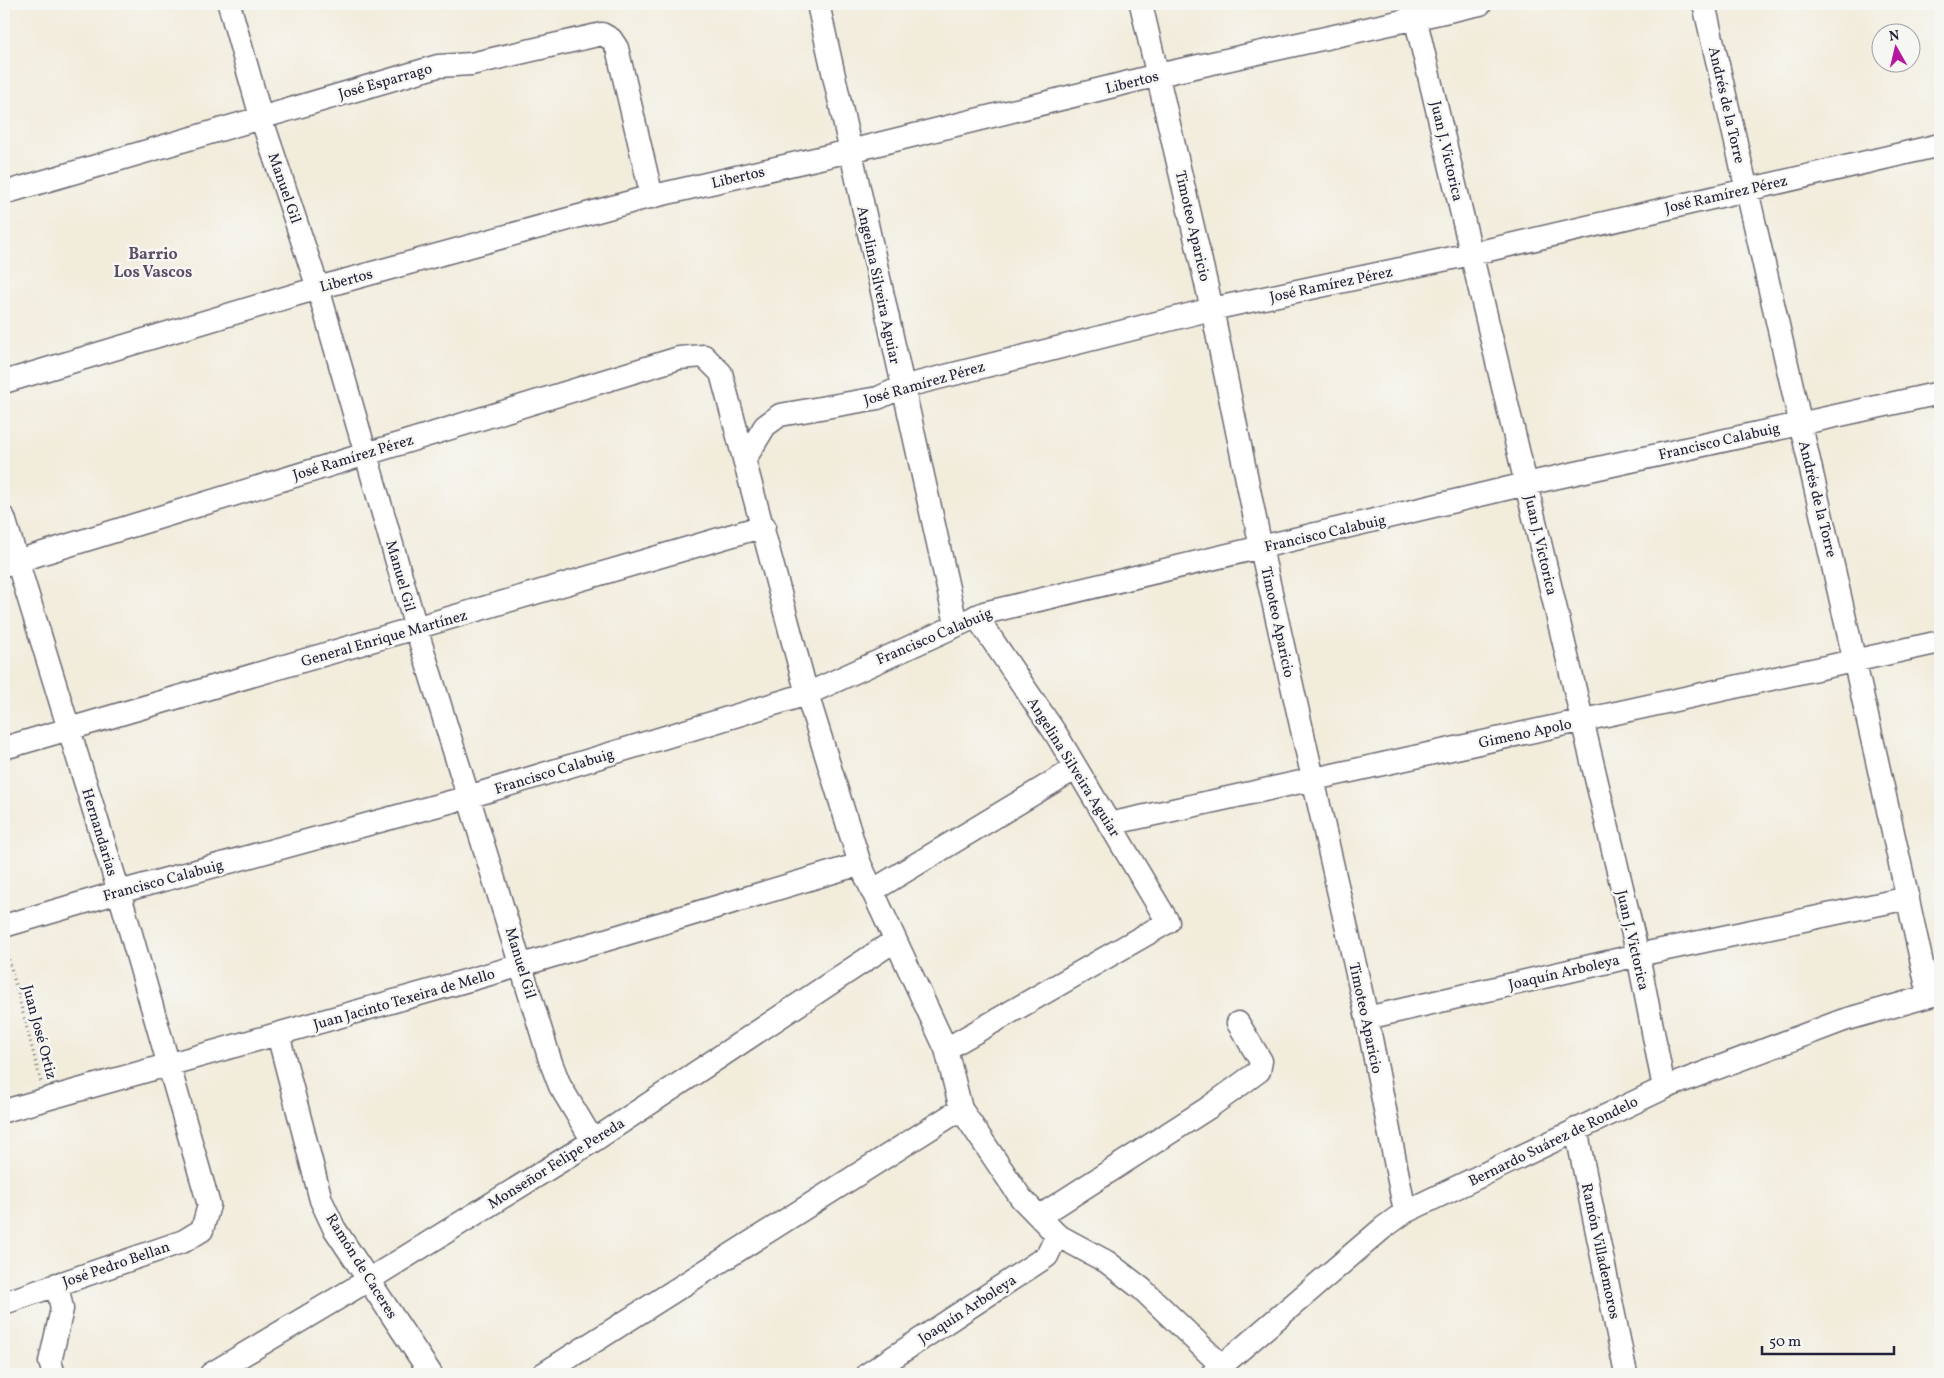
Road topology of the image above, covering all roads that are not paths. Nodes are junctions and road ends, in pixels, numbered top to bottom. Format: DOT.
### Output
graph roads {
  1 [pos="228,4"];
  2 [pos="818,4"];
  3 [pos="1141,4"];
  4 [pos="1480,4"];
  5 [pos="1704,4"];
  6 [pos="1414,11"];
  7 [pos="1158,75"];
  8 [pos="261,117"];
  9 [pos="1940,145"];
  10 [pos="850,151"];
  11 [pos="1747,188"];
  12 [pos="4,193"];
  13 [pos="652,196"];
  14 [pos="1471,254"];
  15 [pos="318,288"];
  16 [pos="1212,309"];
  17 [pos="4,382"];
  18 [pos="902,387"];
  19 [pos="1940,393"];
  20 [pos="1799,424"];
  21 [pos="366,453"];
  22 [pos="745,459"];
  23 [pos="1526,484"];
  24 [pos="4,518"];
  25 [pos="764,526"];
  26 [pos="1261,548"];
  27 [pos="10,563"];
  28 [pos="966,620"];
  29 [pos="416,628"];
  30 [pos="1940,642"];
  31 [pos="1856,659"];
  32 [pos="807,694"];
  33 [pos="1582,720"];
  34 [pos="69,730"];
  35 [pos="4,748"];
  36 [pos="1076,768"];
  37 [pos="1312,779"];
  38 [pos="468,797"];
  39 [pos="1109,824"];
  40 [pos="860,864"];
  41 [pos="872,891"];
  42 [pos="119,892"];
  43 [pos="1908,898"];
  44 [pos="4,926"];
  45 [pos="894,941"];
  46 [pos="1638,955"];
  47 [pos="522,965"];
  48 [pos="1935,994"];
  49 [pos="1367,1018"];
  50 [pos="1238,1023"];
  51 [pos="278,1034"];
  52 [pos="946,1049"];
  53 [pos="169,1063"];
  54 [pos="1664,1088"];
  55 [pos="961,1109"];
  56 [pos="4,1112"];
  57 [pos="1576,1128"];
  58 [pos="593,1140"];
  59 [pos="209,1205"];
  60 [pos="1405,1212"];
  61 [pos="1040,1216"];
  62 [pos="1057,1236"];
  63 [pos="370,1279"];
  64 [pos="57,1284"];
  65 [pos="4,1303"];
  66 [pos="1216,1372"];
  67 [pos="54,1374"];
  68 [pos="211,1374"];
  69 [pos="431,1374"];
  70 [pos="543,1374"];
  71 [pos="868,1374"];
  72 [pos="1626,1374"];
  1 -- 8 [label="street, Manuel Gil"];
  2 -- 10 [label="street, Angelina Silveira Aguiar"];
  3 -- 7 [label="street, Timoteo Aparicio"];
  4 -- 6 [label="street, Libertos"];
  5 -- 11 [label="street, Andrés de la Torre"];
  6 -- 7 [label="street, Libertos"];
  6 -- 14 [label="street, Juan J. Victorica"];
  7 -- 10 [label="street, Libertos"];
  7 -- 16 [label="street, Timoteo Aparicio"];
  8 -- 12 [label="street, José Esparrago"];
  8 -- 13 [label="street, José Esparrago"];
  8 -- 15 [label="street, Manuel Gil"];
  9 -- 11 [label="street, José Ramírez Pérez"];
  10 -- 13 [label="street, Libertos"];
  10 -- 18 [label="street, Angelina Silveira Aguiar"];
  11 -- 14 [label="street, José Ramírez Pérez"];
  11 -- 20 [label="street, Andrés de la Torre"];
  13 -- 15 [label="street, Libertos"];
  14 -- 16 [label="street, José Ramírez Pérez"];
  14 -- 23 [label="street, Juan J. Victorica"];
  15 -- 17 [label="street, Libertos"];
  15 -- 21 [label="street, Manuel Gil"];
  16 -- 18 [label="street, José Ramírez Pérez"];
  16 -- 26 [label="street, Timoteo Aparicio"];
  18 -- 22 [label="street, José Ramírez Pérez"];
  18 -- 28 [label="street, Angelina Silveira Aguiar"];
  19 -- 20 [label="street, Francisco Calabuig"];
  20 -- 23 [label="street, Francisco Calabuig"];
  20 -- 31 [label="street, Andrés de la Torre"];
  21 -- 22 [label="street, José Ramírez Pérez"];
  21 -- 27 [label="street, José Ramírez Pérez"];
  21 -- 29 [label="street, Manuel Gil"];
  22 -- 25 [label="street"];
  23 -- 26 [label="street, Francisco Calabuig"];
  23 -- 33 [label="street, Juan J. Victorica"];
  24 -- 27 [label="street, Hernandarias"];
  25 -- 29 [label="street, General Enrique Martínez"];
  25 -- 32 [label="street"];
  26 -- 28 [label="street, Francisco Calabuig"];
  26 -- 37 [label="street, Timoteo Aparicio"];
  27 -- 34 [label="street, Hernandarias"];
  28 -- 32 [label="street, Francisco Calabuig"];
  28 -- 36 [label="street, Angelina Silveira Aguiar"];
  29 -- 34 [label="street, General Enrique Martínez"];
  29 -- 38 [label="street, Manuel Gil"];
  30 -- 31 [label="street, Gimeno Apolo"];
  31 -- 33 [label="street, Gimeno Apolo"];
  31 -- 43 [label="street, Andrés de la Torre"];
  32 -- 38 [label="street, Francisco Calabuig"];
  32 -- 40 [label="street"];
  33 -- 37 [label="street, Gimeno Apolo"];
  33 -- 46 [label="street, Juan J. Victorica"];
  34 -- 35 [label="street, General Enrique Martínez"];
  34 -- 42 [label="street, Hernandarias"];
  36 -- 39 [label="street, Angelina Silveira Aguiar"];
  36 -- 41 [label="street"];
  37 -- 39 [label="street, Gimeno Apolo"];
  37 -- 49 [label="street, Timoteo Aparicio"];
  38 -- 42 [label="street, Francisco Calabuig"];
  38 -- 47 [label="street, Manuel Gil"];
  39 -- 52 [label="street, Angelina Silveira Aguiar"];
  40 -- 41 [label="street"];
  40 -- 47 [label="street, Juan Jacinto Texeira de Mello"];
  41 -- 45 [label="street"];
  42 -- 44 [label="street, Francisco Calabuig"];
  42 -- 53 [label="street, Hernandarias"];
  43 -- 46 [label="street, Joaquín Arboleya"];
  43 -- 48 [label="street, Andrés de la Torre"];
  45 -- 52 [label="street"];
  45 -- 58 [label="street, Monseñor Felipe Pereda"];
  46 -- 49 [label="street, Joaquín Arboleya"];
  46 -- 54 [label="street, Juan J. Victorica"];
  47 -- 51 [label="street, Juan Jacinto Texeira de Mello"];
  47 -- 58 [label="street, Manuel Gil"];
  48 -- 54 [label="street, Bernardo Suárez de Rondelo"];
  49 -- 60 [label="street, Timoteo Aparicio"];
  50 -- 61 [label="street"];
  51 -- 53 [label="street, Juan Jacinto Texeira de Mello"];
  51 -- 63 [label="street, Ramón de Caceres"];
  52 -- 55 [label="street"];
  53 -- 56 [label="street, Juan Jacinto Texeira de Mello"];
  53 -- 59 [label="street, Hernandarias"];
  54 -- 57 [label="street, Bernardo Suárez de Rondelo"];
  55 -- 61 [label="street"];
  55 -- 70 [label="street"];
  57 -- 60 [label="street, Bernardo Suárez de Rondelo"];
  57 -- 72 [label="street, Ramón Villademoros"];
  58 -- 63 [label="street, Monseñor Felipe Pereda"];
  59 -- 64 [label="street, José Pedro Bellan"];
  60 -- 66 [label="street, Bernardo Suárez de Rondelo"];
  61 -- 62 [label="street"];
  62 -- 66 [label="street"];
  62 -- 71 [label="street, Joaquín Arboleya"];
  63 -- 68 [label="street, Monseñor Felipe Pereda"];
  63 -- 69 [label="street, Ramón de Caceres"];
  64 -- 65 [label="street, José Pedro Bellan"];
  64 -- 67 [label="street"];
}
